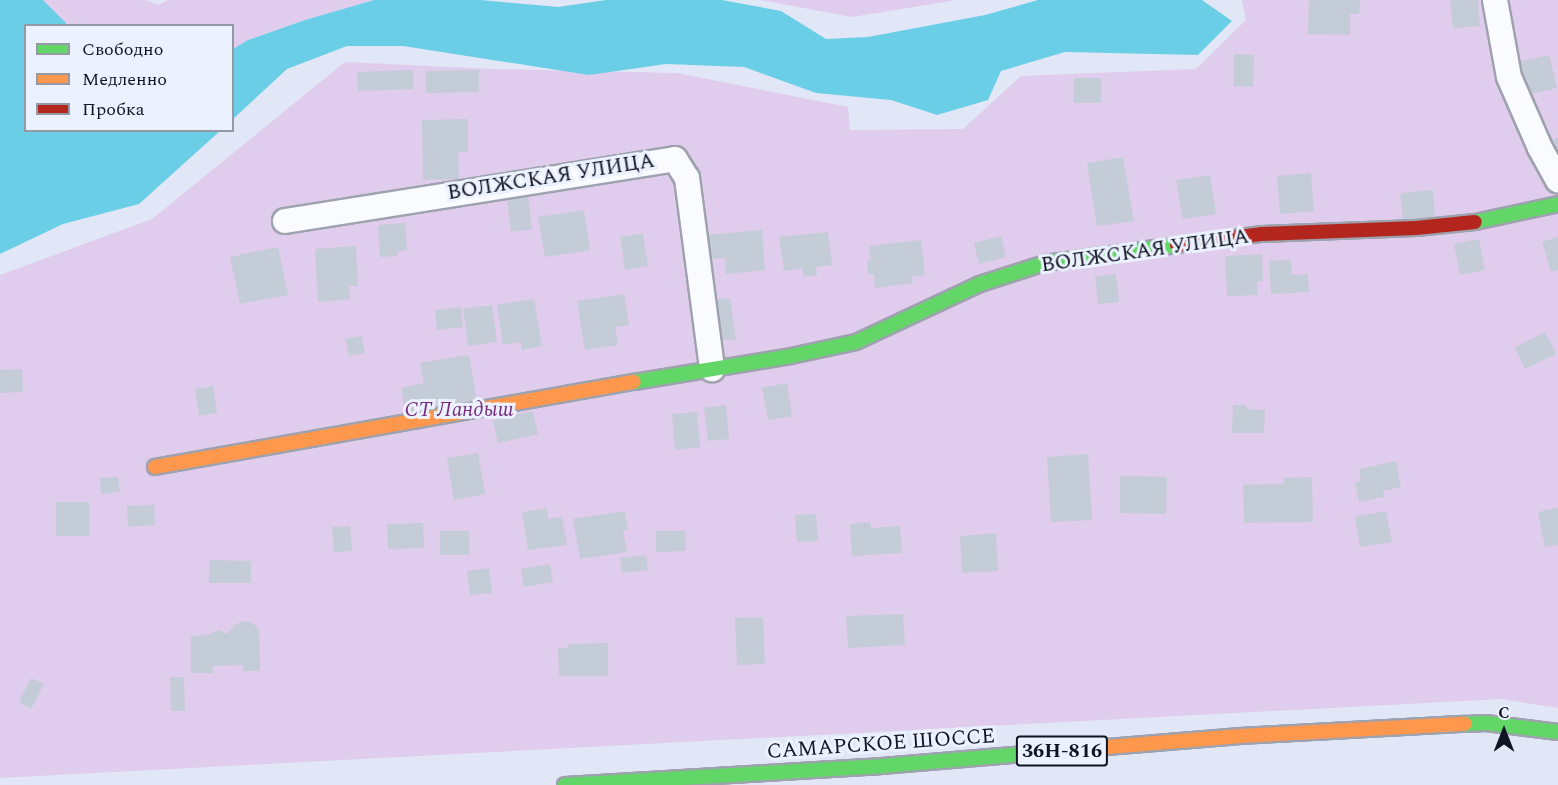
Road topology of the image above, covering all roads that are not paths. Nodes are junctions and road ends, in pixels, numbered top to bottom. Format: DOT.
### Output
graph roads {
  1 [pos="1494,0"];
  2 [pos="1558,180"];
  3 [pos="1558,204"];
  4 [pos="285,220"];
  5 [pos="712,369"];
  6 [pos="155,467"];
  7 [pos="1558,732"];
  8 [pos="565,785"];
  1 -- 2 [label="street"];
  3 -- 5 [label="street, ВОЛЖСКАЯ УЛИЦА"];
  4 -- 5 [label="street, ВОЛЖСКАЯ УЛИЦА"];
  5 -- 6 [label="street, ВОЛЖСКАЯ УЛИЦА"];
  7 -- 8 [label="street, САМАРСКОЕ ШОССЕ / 36Н-816"];
}
